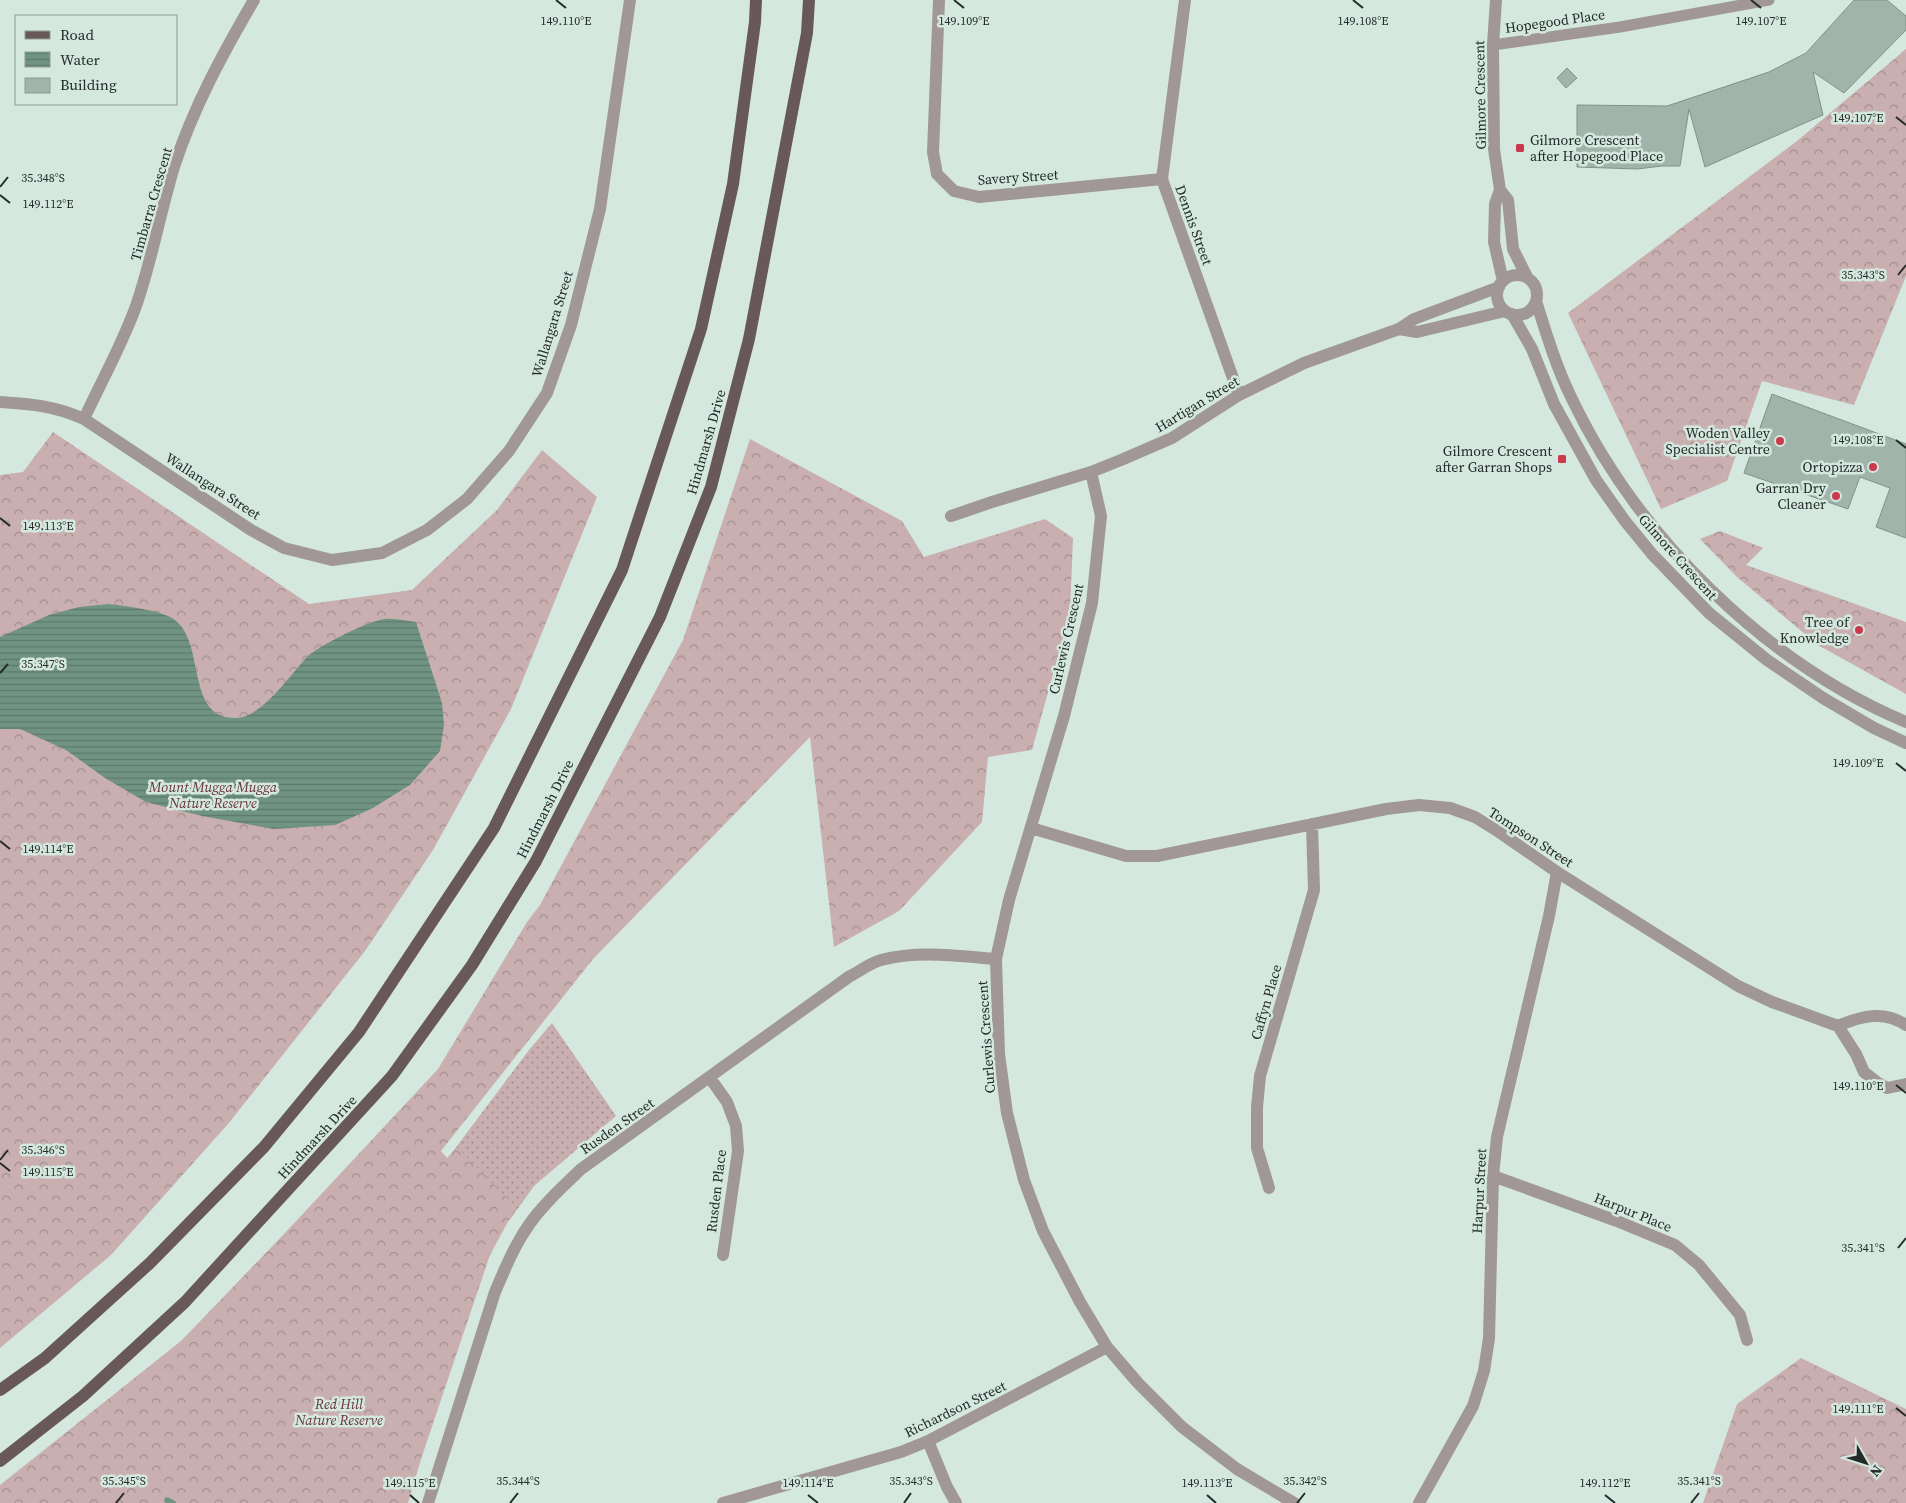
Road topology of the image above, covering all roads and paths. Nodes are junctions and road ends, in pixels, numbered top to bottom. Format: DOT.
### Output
graph roads {
  1 [pos="254,0"];
  2 [pos="630,0"];
  3 [pos="756,0"];
  4 [pos="808,0"];
  5 [pos="939,0"];
  6 [pos="1185,0"];
  7 [pos="1496,0"];
  8 [pos="1769,0"];
  9 [pos="1493,46"];
  10 [pos="1162,180"];
  11 [pos="1500,190"];
  12 [pos="1527,278"];
  13 [pos="1501,284"];
  14 [pos="1536,301"];
  15 [pos="1509,312"];
  16 [pos="1399,329"];
  17 [pos="1239,395"];
  18 [pos="0,402"];
  19 [pos="84,419"];
  20 [pos="1091,472"];
  21 [pos="951,516"];
  22 [pos="1906,722"];
  23 [pos="1906,743"];
  24 [pos="1312,824"];
  25 [pos="1031,828"];
  26 [pos="1557,872"];
  27 [pos="996,959"];
  28 [pos="1906,1025"];
  29 [pos="1838,1026"];
  30 [pos="710,1078"];
  31 [pos="1906,1084"];
  32 [pos="1494,1176"];
  33 [pos="1269,1188"];
  34 [pos="723,1255"];
  35 [pos="1747,1340"];
  36 [pos="1106,1347"];
  37 [pos="0,1390"];
  38 [pos="928,1441"];
  39 [pos="0,1461"];
  40 [pos="428,1503"];
  41 [pos="723,1503"];
  42 [pos="956,1503"];
  43 [pos="1294,1503"];
  44 [pos="1419,1503"];
  1 -- 19 [label="street, Timbarra Crescent"];
  2 -- 19 [label="street, Wallangara Street"];
  3 -- 37 [label="main road"];
  4 -- 39 [label="main road, Hindmarsh Drive"];
  5 -- 10 [label="street, Savery Street"];
  6 -- 10 [label="street, Dennis Street"];
  7 -- 9 [label="street, Gilmore Crescent"];
  8 -- 9 [label="lane, Hopegood Place"];
  9 -- 11 [label="street, Gilmore Crescent"];
  10 -- 17 [label="street, Dennis Street"];
  11 -- 12 [label="street, Gilmore Crescent"];
  11 -- 13 [label="street, Gilmore Crescent"];
  12 -- 13 [label="street"];
  12 -- 14 [label="street"];
  13 -- 15 [label="street"];
  13 -- 16 [label="street, Hartigan Street"];
  14 -- 15 [label="street"];
  14 -- 22 [label="street, Gilmore Crescent"];
  15 -- 16 [label="street, Hartigan Street"];
  15 -- 23 [label="street, Gilmore Crescent"];
  16 -- 17 [label="street, Hartigan Street"];
  17 -- 20 [label="street, Hartigan Street"];
  18 -- 19 [label="street, Wallangara Street"];
  20 -- 21 [label="street, Hartigan Street"];
  20 -- 25 [label="street, Curlewis Crescent"];
  24 -- 25 [label="street, Tompson Street"];
  24 -- 26 [label="street, Tompson Street"];
  24 -- 33 [label="street, Caffyn Place"];
  25 -- 27 [label="street, Curlewis Crescent"];
  26 -- 29 [label="street, Tompson Street"];
  26 -- 32 [label="street, Harpur Street"];
  27 -- 30 [label="street, Rusden Street"];
  27 -- 36 [label="street, Curlewis Crescent"];
  28 -- 29 [label="street"];
  29 -- 31 [label="street"];
  30 -- 34 [label="street, Rusden Place"];
  30 -- 40 [label="street, Rusden Street"];
  32 -- 35 [label="street, Harpur Place"];
  32 -- 44 [label="street, Harpur Street"];
  36 -- 38 [label="street, Richardson Street"];
  36 -- 43 [label="street, Curlewis Crescent"];
  38 -- 41 [label="street, Richardson Street"];
  38 -- 42 [label="street"];
}
